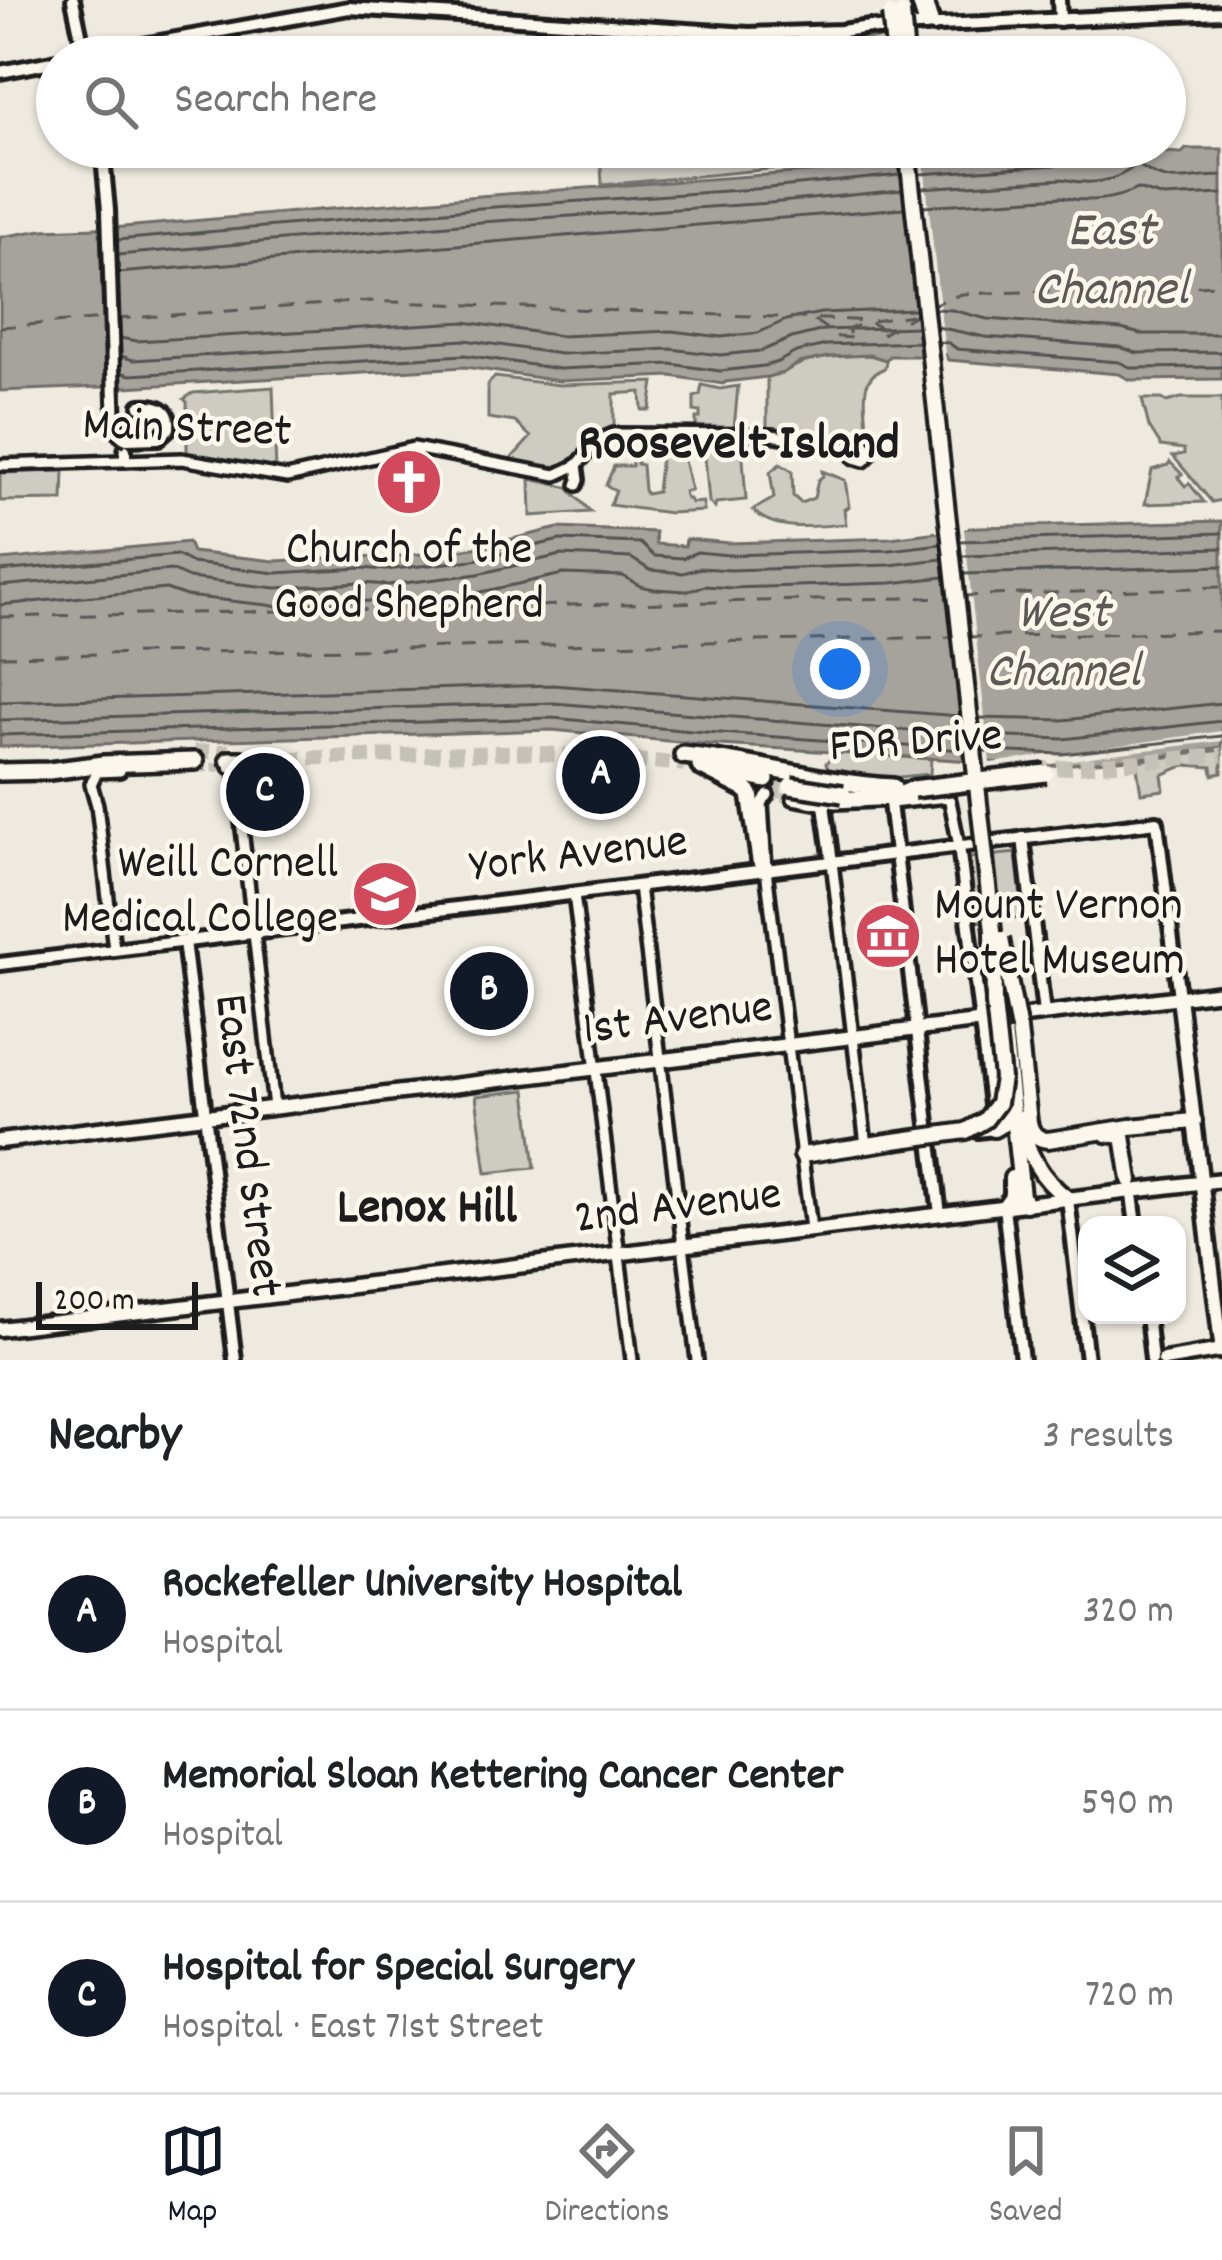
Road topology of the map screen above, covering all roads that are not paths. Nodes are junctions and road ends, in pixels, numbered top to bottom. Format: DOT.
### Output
graph roads {
  1 [pos="73,0"];
  2 [pos="916,0"];
  3 [pos="926,0"];
  4 [pos="1059,0"];
  5 [pos="893,5"];
  6 [pos="1222,12"];
  7 [pos="1060,20"];
  8 [pos="930,26"];
  9 [pos="79,36"];
  10 [pos="196,36"];
  11 [pos="898,36"];
  12 [pos="36,65"];
  13 [pos="0,72"];
  14 [pos="105,168"];
  15 [pos="912,168"];
  16 [pos="912,168"];
  17 [pos="912,168"];
  18 [pos="912,168"];
  19 [pos="140,406"];
  20 [pos="853,450"];
  21 [pos="0,465"];
  22 [pos="577,465"];
  23 [pos="577,485"];
  24 [pos="718,759"];
  25 [pos="196,760"];
  26 [pos="236,761"];
  27 [pos="689,762"];
  28 [pos="0,768"];
  29 [pos="65,769"];
  30 [pos="97,772"];
  31 [pos="1046,773"];
  32 [pos="767,784"];
  33 [pos="899,795"];
  34 [pos="830,799"];
  35 [pos="763,826"];
  36 [pos="1023,838"];
  37 [pos="959,846"];
  38 [pos="896,854"];
  39 [pos="832,862"];
  40 [pos="766,870"];
  41 [pos="639,886"];
  42 [pos="574,894"];
  43 [pos="253,933"];
  44 [pos="184,941"];
  45 [pos="114,950"];
  46 [pos="0,964"];
  47 [pos="1222,992"];
  48 [pos="1178,997"];
  49 [pos="1044,1013"];
  50 [pos="980,1021"];
  51 [pos="917,1029"];
  52 [pos="1005,1032"];
  53 [pos="852,1036"];
  54 [pos="788,1044"];
  55 [pos="660,1061"];
  56 [pos="596,1068"];
  57 [pos="274,1107"];
  58 [pos="206,1116"];
  59 [pos="1194,1121"];
  60 [pos="994,1129"];
  61 [pos="977,1131"];
  62 [pos="1016,1132"];
  63 [pos="1088,1133"];
  64 [pos="0,1141"];
  65 [pos="866,1145"];
  66 [pos="802,1155"];
  67 [pos="1045,1180"];
  68 [pos="1222,1180"];
  69 [pos="1202,1183"];
  70 [pos="1131,1185"];
  71 [pos="1068,1199"];
  72 [pos="1029,1204"];
  73 [pos="1004,1207"];
  74 [pos="940,1214"];
  75 [pos="1135,1216"];
  76 [pos="811,1229"];
  77 [pos="683,1245"];
  78 [pos="619,1253"];
  79 [pos="228,1302"];
  80 [pos="1148,1324"];
  81 [pos="0,1329"];
  82 [pos="1222,1355"];
  83 [pos="1196,1357"];
  84 [pos="235,1360"];
  85 [pos="632,1360"];
  86 [pos="697,1360"];
  87 [pos="1022,1360"];
  88 [pos="1088,1360"];
  89 [pos="1152,1360"];
  90 [pos="1164,1360"];
  1 -- 9 [label="main road"];
  2 -- 8 [label="main road"];
  3 -- 8 [label="main road"];
  4 -- 7 [label="main road"];
  5 -- 11 [label="highway, bridge"];
  6 -- 7 [label="main road"];
  7 -- 8 [label="main road"];
  8 -- 10 [label="main road"];
  12 -- 13 [label="main road"];
  14 -- 19 [label="main road, bridge"];
  15 -- 52 [label="highway, bridge"];
  16 -- 52 [label="highway, bridge"];
  17 -- 63 [label="highway, bridge"];
  18 -- 65 [label="highway, bridge"];
  20 -- 22 [label="street"];
  21 -- 22 [label="street, Main Street"];
  22 -- 23 [label="street"];
  24 -- 27 [label="highway, FDR Drive"];
  24 -- 32 [label="highway"];
  24 -- 33 [label="highway, FDR Drive"];
  25 -- 28 [label="highway"];
  25 -- 29 [label="highway"];
  25 -- 30 [label="street"];
  26 -- 43 [label="street"];
  27 -- 32 [label="highway, FDR Drive"];
  27 -- 40 [label="highway"];
  28 -- 29 [label="highway"];
  29 -- 30 [label="highway"];
  30 -- 45 [label="street"];
  31 -- 33 [label="highway, FDR Drive, bridge"];
  32 -- 35 [label="highway"];
  33 -- 34 [label="highway, FDR Drive"];
  33 -- 34 [label="street, FDR Drive"];
  33 -- 37 [label="street, FDR Drive"];
  33 -- 38 [label="main road"];
  34 -- 34 [label="highway, FDR Drive, bridge"];
  34 -- 39 [label="main road"];
  35 -- 40 [label="street"];
  36 -- 37 [label="main road, York Avenue"];
  36 -- 48 [label="main road, York Avenue"];
  36 -- 49 [label="main road"];
  37 -- 38 [label="main road, York Avenue"];
  37 -- 50 [label="main road"];
  38 -- 39 [label="main road, York Avenue"];
  38 -- 51 [label="main road"];
  39 -- 40 [label="main road, York Avenue"];
  39 -- 53 [label="street"];
  40 -- 41 [label="main road, York Avenue"];
  40 -- 54 [label="street"];
  41 -- 42 [label="main road, York Avenue"];
  41 -- 55 [label="street"];
  42 -- 43 [label="main road, York Avenue"];
  42 -- 56 [label="street"];
  43 -- 44 [label="main road, York Avenue"];
  43 -- 57 [label="street"];
  44 -- 45 [label="main road, York Avenue"];
  44 -- 58 [label="main road, East 72nd Street"];
  45 -- 46 [label="main road, York Avenue"];
  47 -- 48 [label="main road, 1st Avenue"];
  48 -- 49 [label="main road, 1st Avenue"];
  48 -- 59 [label="main road"];
  49 -- 50 [label="main road, 1st Avenue"];
  50 -- 51 [label="main road, 1st Avenue"];
  50 -- 60 [label="main road"];
  51 -- 53 [label="main road, 1st Avenue"];
  51 -- 74 [label="main road"];
  52 -- 60 [label="highway"];
  52 -- 62 [label="highway"];
  52 -- 67 [label="highway"];
  53 -- 54 [label="main road, 1st Avenue"];
  53 -- 65 [label="street"];
  54 -- 55 [label="main road, 1st Avenue"];
  54 -- 66 [label="street"];
  55 -- 56 [label="main road, 1st Avenue"];
  55 -- 77 [label="street"];
  56 -- 57 [label="main road, 1st Avenue"];
  56 -- 78 [label="street"];
  57 -- 58 [label="main road, 1st Avenue"];
  58 -- 64 [label="main road, 1st Avenue"];
  58 -- 79 [label="main road, East 72nd Street"];
  59 -- 63 [label="highway"];
  59 -- 69 [label="main road"];
  60 -- 61 [label="main road"];
  62 -- 72 [label="highway"];
  62 -- 73 [label="highway"];
  63 -- 70 [label="highway"];
  65 -- 66 [label="highway"];
  66 -- 76 [label="street"];
  67 -- 71 [label="highway"];
  67 -- 72 [label="highway"];
  68 -- 69 [label="main road, 2nd Avenue"];
  69 -- 70 [label="main road, 2nd Avenue"];
  69 -- 82 [label="main road"];
  70 -- 71 [label="main road, 2nd Avenue"];
  70 -- 75 [label="main road"];
  71 -- 72 [label="main road, 2nd Avenue"];
  71 -- 88 [label="main road"];
  72 -- 73 [label="main road, 2nd Avenue"];
  73 -- 74 [label="main road, 2nd Avenue"];
  73 -- 87 [label="main road"];
  74 -- 76 [label="main road, 2nd Avenue"];
  76 -- 77 [label="main road, 2nd Avenue"];
  77 -- 78 [label="main road, 2nd Avenue"];
  77 -- 86 [label="street"];
  78 -- 79 [label="main road, 2nd Avenue"];
  78 -- 85 [label="street"];
  79 -- 81 [label="main road, 2nd Avenue"];
  79 -- 84 [label="main road, East 72nd Street"];
  80 -- 89 [label="main road"];
  82 -- 83 [label="main road"];
  83 -- 90 [label="main road"];
}
